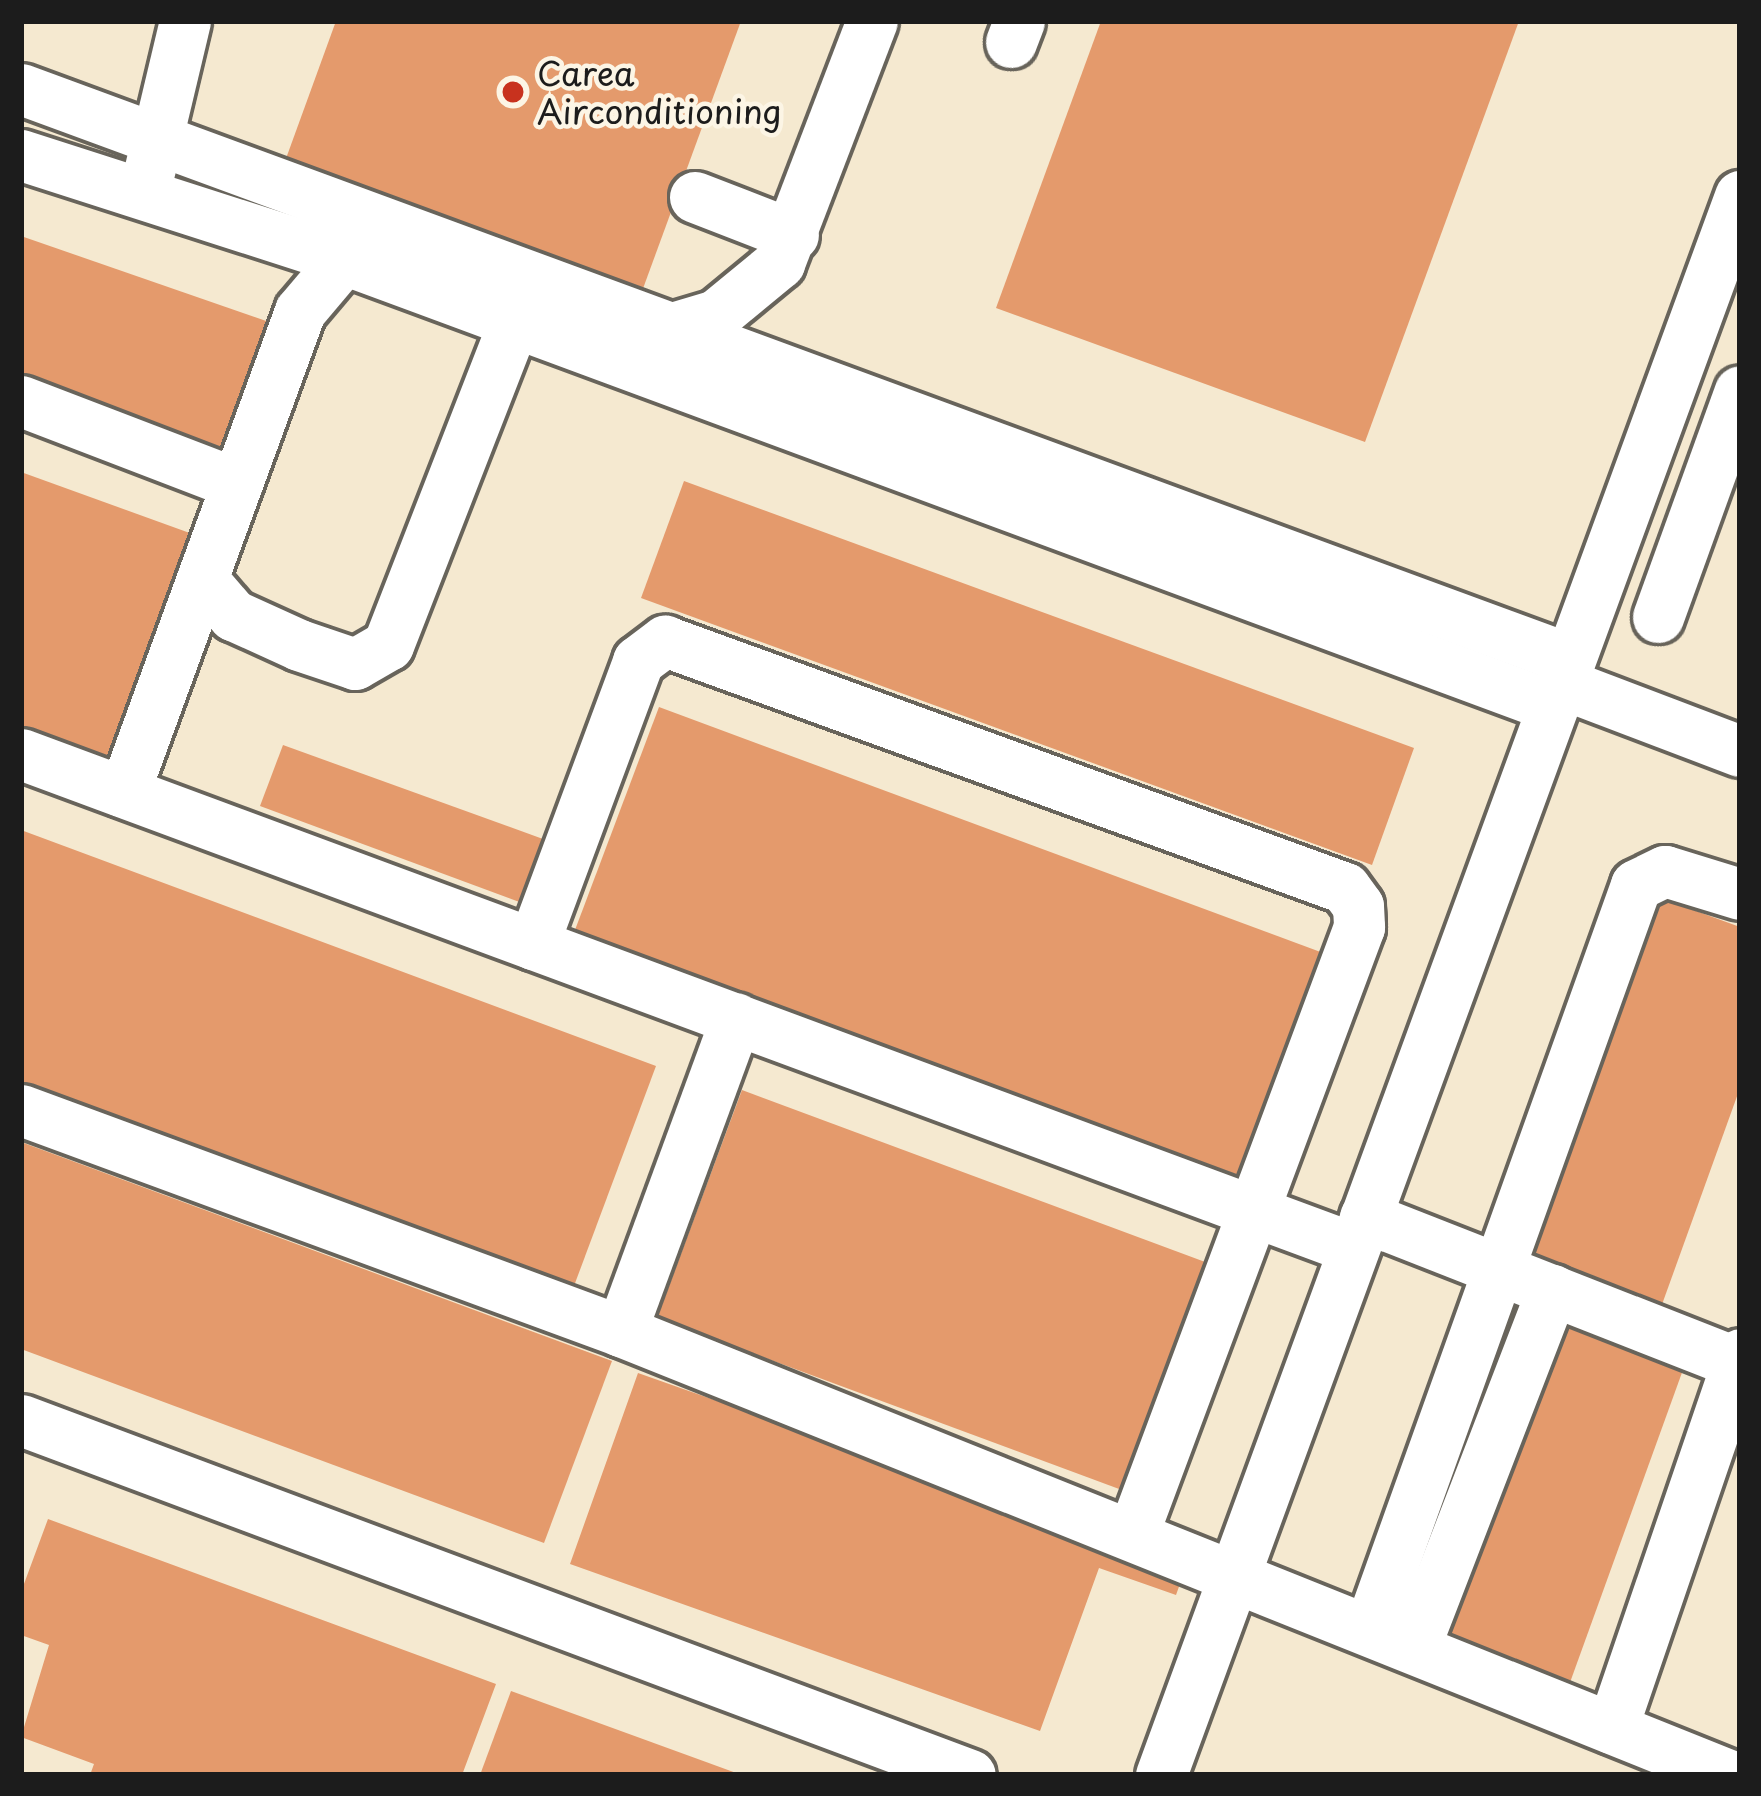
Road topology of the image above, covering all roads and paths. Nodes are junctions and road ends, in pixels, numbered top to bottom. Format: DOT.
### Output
graph roads {
  1 [pos="175,21"];
  2 [pos="185,21"];
  3 [pos="872,21"];
  4 [pos="21,89"];
  5 [pos="141,134"];
  6 [pos="21,154"];
  7 [pos="122,189"];
  8 [pos="1740,196"];
  9 [pos="695,197"];
  10 [pos="793,235"];
  11 [pos="344,259"];
  12 [pos="514,321"];
  13 [pos="676,327"];
  14 [pos="1740,391"];
  15 [pos="21,401"];
  16 [pos="237,484"];
  17 [pos="202,579"];
  18 [pos="1658,617"];
  19 [pos="1561,683"];
  20 [pos="1740,751"];
  21 [pos="21,754"];
  22 [pos="124,792"];
  23 [pos="1740,894"];
  24 [pos="533,944"];
  25 [pos="736,1019"];
  26 [pos="21,1110"];
  27 [pos="1253,1211"];
  28 [pos="1359,1232"];
  29 [pos="1498,1269"];
  30 [pos="1552,1289"];
  31 [pos="621,1331"];
  32 [pos="1738,1358"];
  33 [pos="21,1420"];
  34 [pos="1133,1534"];
  35 [pos="1236,1576"];
  36 [pos="1392,1639"];
  37 [pos="1612,1728"];
  38 [pos="970,1775"];
  39 [pos="1160,1775"];
  40 [pos="1728,1775"];
  1 -- 5 [label="street"];
  2 -- 5 [label="street"];
  3 -- 10 [label="street"];
  4 -- 5 [label="street"];
  5 -- 7 [label="street"];
  5 -- 13 [label="street"];
  6 -- 7 [label="street"];
  7 -- 11 [label="street"];
  8 -- 19 [label="street"];
  9 -- 10 [label="street"];
  10 -- 13 [label="street"];
  11 -- 12 [label="street"];
  11 -- 16 [label="street"];
  12 -- 17 [label="street"];
  12 -- 19 [label="street"];
  13 -- 19 [label="street"];
  14 -- 18 [label="street"];
  15 -- 16 [label="street"];
  16 -- 17 [label="street"];
  17 -- 22 [label="street"];
  19 -- 20 [label="street"];
  19 -- 28 [label="street"];
  21 -- 22 [label="street"];
  22 -- 24 [label="street"];
  23 -- 29 [label="street"];
  24 -- 25 [label="street"];
  24 -- 27 [label="street"];
  25 -- 27 [label="street"];
  25 -- 31 [label="street"];
  26 -- 31 [label="street"];
  27 -- 28 [label="street"];
  27 -- 34 [label="street"];
  28 -- 29 [label="street"];
  28 -- 35 [label="street"];
  29 -- 30 [label="street"];
  29 -- 36 [label="street"];
  30 -- 32 [label="street"];
  30 -- 36 [label="street"];
  31 -- 34 [label="street"];
  32 -- 37 [label="street"];
  33 -- 38 [label="street"];
  34 -- 35 [label="street"];
  35 -- 36 [label="street"];
  35 -- 39 [label="street"];
  36 -- 37 [label="street"];
  37 -- 40 [label="street"];
}
